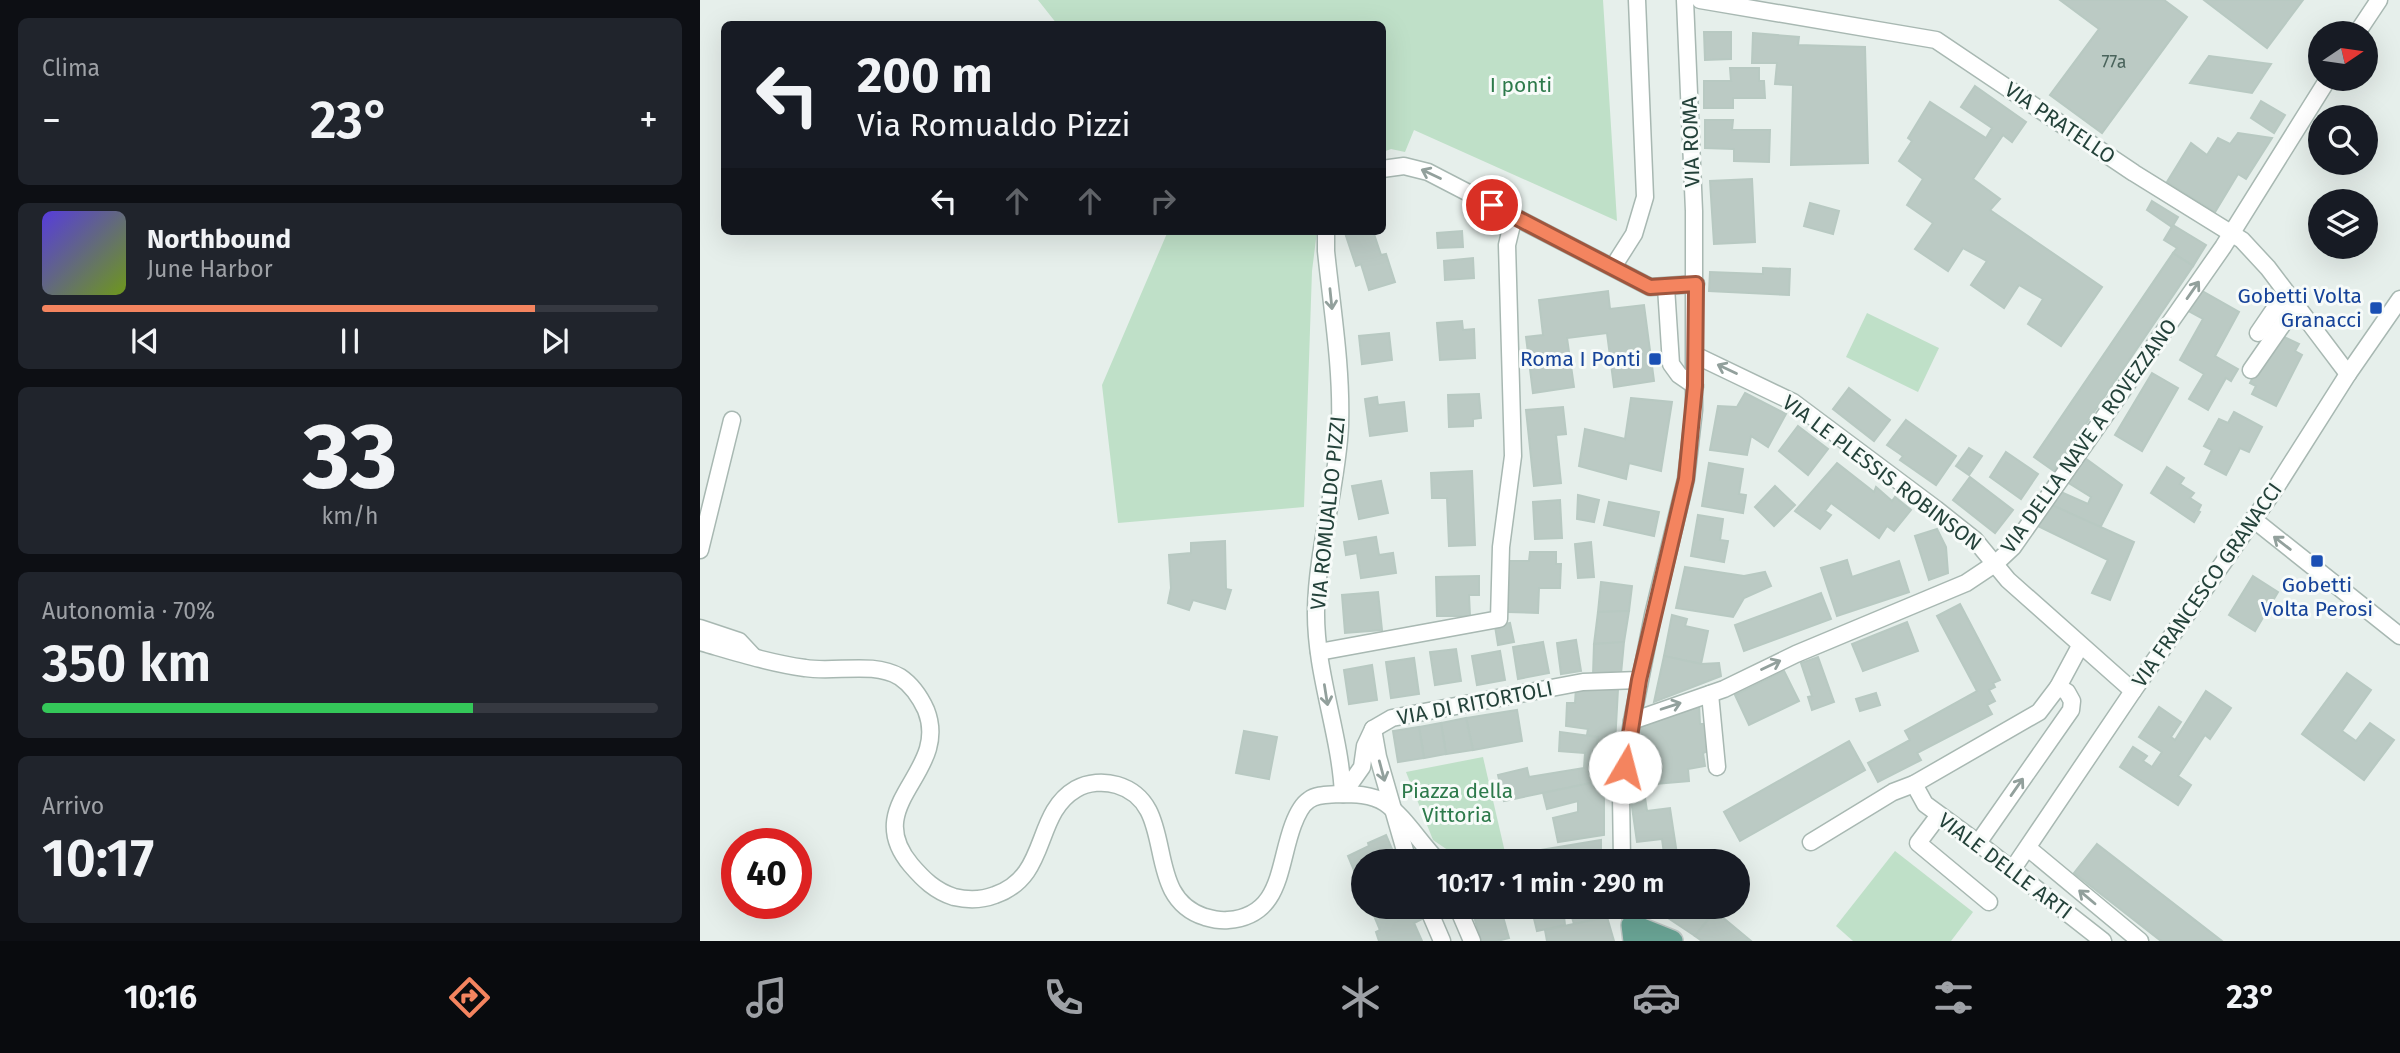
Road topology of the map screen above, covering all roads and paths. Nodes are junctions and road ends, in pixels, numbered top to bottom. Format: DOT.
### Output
graph roads {
  1 [pos="1637,0"];
  2 [pos="1685,0"];
  3 [pos="1700,0"];
  4 [pos="2378,0"];
  5 [pos="2365,21"];
  6 [pos="2320,91"];
  7 [pos="1386,168"];
  8 [pos="1514,216"];
  9 [pos="2231,233"];
  10 [pos="1326,235"];
  11 [pos="1614,267"];
  12 [pos="1696,284"];
  13 [pos="1666,287"];
  14 [pos="2291,299"];
  15 [pos="2400,299"];
  16 [pos="2258,333"];
  17 [pos="1695,355"];
  18 [pos="2251,370"];
  19 [pos="2348,374"];
  20 [pos="1695,386"];
  21 [pos="732,420"];
  22 [pos="2253,519"];
  23 [pos="700,550"];
  24 [pos="1996,563"];
  25 [pos="700,628"];
  26 [pos="2400,636"];
  27 [pos="700,642"];
  28 [pos="2080,646"];
  29 [pos="1320,652"];
  30 [pos="755,658"];
  31 [pos="1639,680"];
  32 [pos="2058,687"];
  33 [pos="2133,691"];
  34 [pos="1710,694"];
  35 [pos="1632,721"];
  36 [pos="1373,729"];
  37 [pos="1717,767"];
  38 [pos="1914,784"];
  39 [pos="1343,794"];
  40 [pos="1395,812"];
  41 [pos="1939,815"];
  42 [pos="1811,842"];
  43 [pos="1978,843"];
  44 [pos="2028,848"];
  45 [pos="1404,849"];
  46 [pos="1427,849"];
  47 [pos="1622,849"];
  48 [pos="2012,870"];
  49 [pos="1989,902"];
  50 [pos="1432,919"];
  51 [pos="1463,919"];
  52 [pos="1631,924"];
  53 [pos="1441,941"];
  54 [pos="1472,941"];
  55 [pos="1672,941"];
  56 [pos="2103,941"];
  57 [pos="2140,941"];
  1 -- 11 [label="street"];
  2 -- 12 [label="street, VIA ROMA"];
  3 -- 9 [label="street, VIA PRATELLO"];
  4 -- 5 [label="street"];
  6 -- 9 [label="street, VIA DELLA NAVE A ROVEZZANO"];
  8 -- 7 [label="street, one-way"];
  8 -- 11 [label="street"];
  8 -- 29 [label="street"];
  9 -- 14 [label="street, VIA PRATELLO"];
  24 -- 9 [label="street, VIA DELLA NAVE A ROVEZZANO, one-way"];
  10 -- 29 [label="street, VIA ROMUALDO PIZZI, one-way"];
  11 -- 13 [label="street"];
  12 -- 13 [label="street"];
  12 -- 17 [label="street, VIA ROMA"];
  13 -- 20 [label="street"];
  14 -- 16 [label="street"];
  14 -- 18 [label="street"];
  14 -- 19 [label="street, VIA PRATELLO"];
  15 -- 19 [label="street, VIA FRANCESCO GRANACCI"];
  17 -- 20 [label="street, VIA ROMA"];
  24 -- 17 [label="street, VIA LE PLESSIS ROBINSON, one-way"];
  19 -- 22 [label="street, VIA FRANCESCO GRANACCI"];
  20 -- 31 [label="street, VIA ROMA"];
  21 -- 23 [label="street"];
  26 -- 22 [label="street, one-way"];
  22 -- 33 [label="street, VIA FRANCESCO GRANACCI"];
  24 -- 28 [label="street, VIA LE PLESSIS ROBINSON"];
  34 -- 24 [label="street, VIA DELLA NAVE A ROVEZZANO, one-way"];
  25 -- 30 [label="street"];
  27 -- 30 [label="street"];
  28 -- 32 [label="street"];
  28 -- 33 [label="street, VIA LE PLESSIS ROBINSON"];
  29 -- 39 [label="street, VIA ROMUALDO PIZZI, one-way"];
  30 -- 39 [label="street"];
  31 -- 35 [label="street, VIA ROMA"];
  31 -- 36 [label="street, VIA DI RITORTOLI"];
  32 -- 38 [label="street"];
  43 -- 32 [label="street, one-way"];
  33 -- 44 [label="street, VIA FRANCESCO GRANACCI"];
  35 -- 34 [label="street, VIA DELLA NAVE A ROVEZZANO, one-way"];
  34 -- 37 [label="street"];
  35 -- 47 [label="street, VIA ROMA"];
  36 -- 39 [label="street, VIA DI RITORTOLI"];
  36 -- 40 [label="street, one-way"];
  38 -- 41 [label="street, VIALE DELLE ARTI"];
  38 -- 42 [label="street"];
  39 -- 40 [label="street"];
  40 -- 45 [label="street"];
  40 -- 46 [label="street"];
  41 -- 43 [label="street, VIALE DELLE ARTI"];
  41 -- 49 [label="street"];
  43 -- 48 [label="street, VIALE DELLE ARTI"];
  44 -- 48 [label="street, VIA FRANCESCO GRANACCI"];
  57 -- 44 [label="street, VIALE DELLE ARTI, one-way"];
  48 -- 56 [label="street, VIALE DELLE ARTI"];
  50 -- 53 [label="street"];
  51 -- 54 [label="street"];
  52 -- 55 [label="main road"];
}
